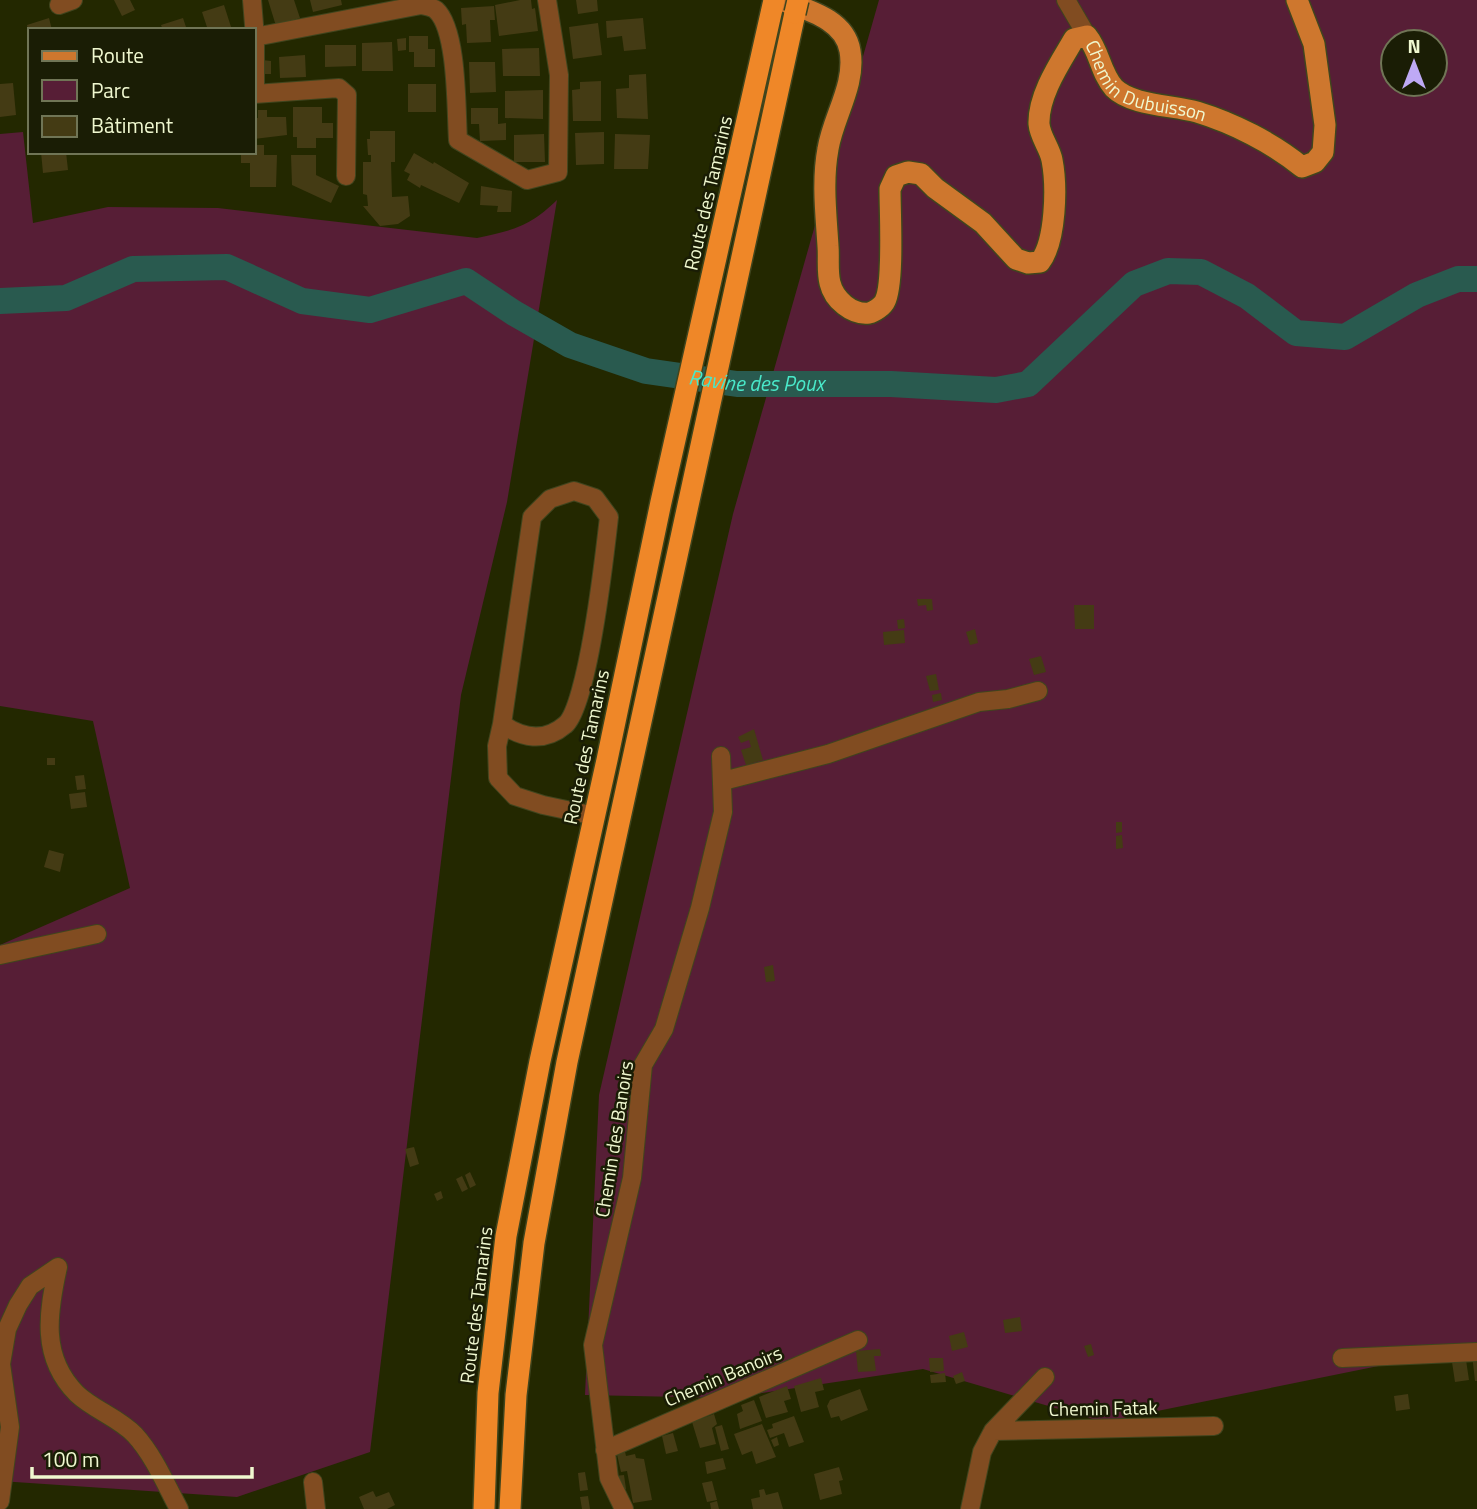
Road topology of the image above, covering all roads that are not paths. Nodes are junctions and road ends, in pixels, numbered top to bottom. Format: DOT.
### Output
graph roads {
  1 [pos="252,0"];
  2 [pos="547,0"];
  3 [pos="1066,0"];
  4 [pos="1297,0"];
  5 [pos="789,6"];
  6 [pos="254,28"];
  7 [pos="1087,36"];
  8 [pos="256,37"];
  9 [pos="256,94"];
  10 [pos="346,176"];
  11 [pos="1038,691"];
  12 [pos="502,724"];
  13 [pos="721,757"];
  14 [pos="723,781"];
  15 [pos="595,816"];
  16 [pos="97,934"];
  17 [pos="0,955"];
  18 [pos="858,1340"];
  19 [pos="1477,1352"];
  20 [pos="1342,1358"];
  21 [pos="1045,1377"];
  22 [pos="1214,1426"];
  23 [pos="993,1431"];
  24 [pos="605,1450"];
  25 [pos="313,1482"];
  26 [pos="0,1501"];
  27 [pos="180,1509"];
  28 [pos="316,1509"];
  29 [pos="484,1509"];
  30 [pos="510,1509"];
  31 [pos="624,1509"];
  32 [pos="970,1509"];
  1 -- 6 [label="street"];
  2 -- 8 [label="street"];
  3 -- 7 [label="street"];
  4 -- 7 [label="main road, Chemin Dubuisson"];
  5 -- 7 [label="main road, Chemin Dubuisson"];
  5 -- 15 [label="highway, Route des Tamarins"];
  5 -- 30 [label="highway"];
  9 -- 10 [label="street"];
  11 -- 14 [label="street"];
  12 -- 12 [label="street"];
  12 -- 15 [label="street"];
  13 -- 14 [label="street, Chemin des Banoirs"];
  14 -- 24 [label="street, Chemin des Banoirs"];
  15 -- 29 [label="highway, Route des Tamarins"];
  16 -- 17 [label="street"];
  18 -- 24 [label="street, Chemin Banoirs"];
  19 -- 20 [label="street"];
  21 -- 23 [label="street, Chemin Fatak"];
  22 -- 23 [label="street, Chemin Fatak"];
  23 -- 32 [label="street, Chemin Fatak"];
  24 -- 31 [label="street, Chemin des Banoirs"];
  25 -- 28 [label="street"];
  26 -- 27 [label="street"];
}
